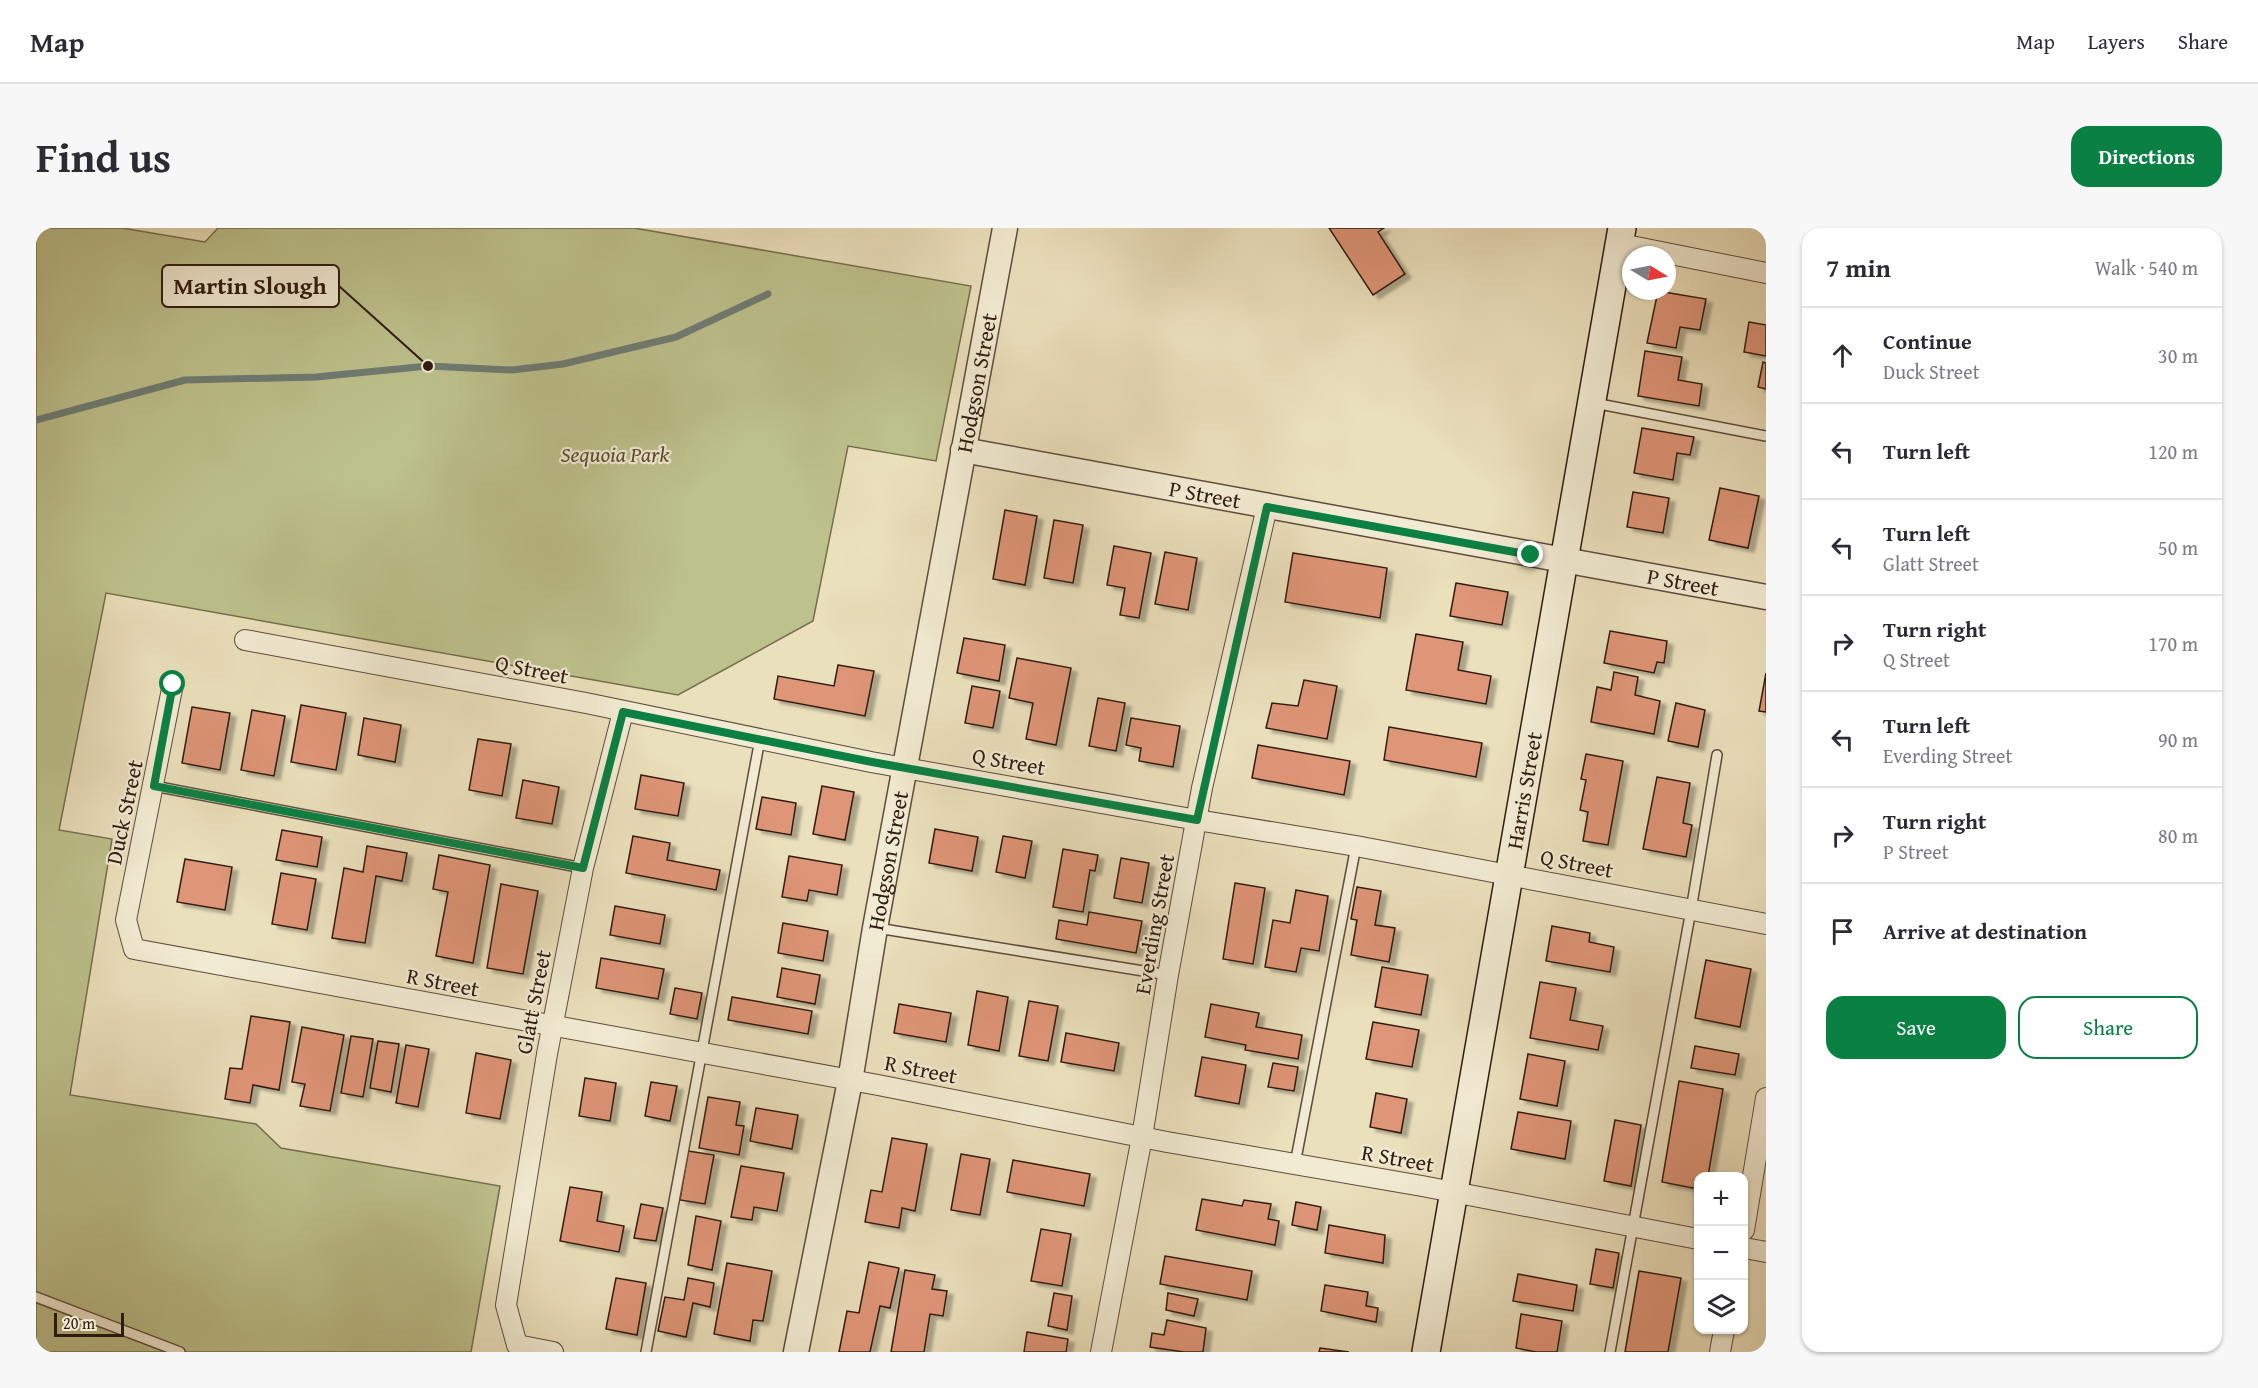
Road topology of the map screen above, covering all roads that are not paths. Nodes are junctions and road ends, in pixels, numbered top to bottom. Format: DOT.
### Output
graph roads {
  1 [pos="1005,228"];
  2 [pos="1622,236"];
  3 [pos="1766,273"];
  4 [pos="1592,403"];
  5 [pos="1766,436"];
  6 [pos="963,450"];
  7 [pos="1267,507"];
  8 [pos="1565,560"];
  9 [pos="1766,597"];
  10 [pos="245,640"];
  11 [pos="173,684"];
  12 [pos="623,712"];
  13 [pos="760,739"];
  14 [pos="1717,755"];
  15 [pos="904,767"];
  16 [pos="154,786"];
  17 [pos="1197,820"];
  18 [pos="1356,846"];
  19 [pos="583,868"];
  20 [pos="1510,874"];
  21 [pos="1691,910"];
  22 [pos="1766,924"];
  23 [pos="875,927"];
  24 [pos="134,949"];
  25 [pos="1168,975"];
  26 [pos="553,1027"];
  27 [pos="700,1054"];
  28 [pos="850,1081"];
  29 [pos="1766,1098"];
  30 [pos="1142,1137"];
  31 [pos="1295,1164"];
  32 [pos="1454,1192"];
  33 [pos="1634,1226"];
  34 [pos="1744,1226"];
  35 [pos="1694,1238"];
  36 [pos="1748,1249"];
  37 [pos="1766,1252"];
  38 [pos="36,1297"];
  39 [pos="1723,1334"];
  40 [pos="180,1352"];
  41 [pos="553,1352"];
  42 [pos="646,1352"];
  43 [pos="796,1352"];
  44 [pos="1101,1352"];
  45 [pos="1426,1352"];
  46 [pos="1610,1352"];
  47 [pos="1720,1352"];
  1 -- 6 [label="street, Hodgson Street"];
  2 -- 3 [label="street"];
  2 -- 4 [label="main road, Harris Street"];
  4 -- 5 [label="lane"];
  4 -- 8 [label="main road, Harris Street"];
  6 -- 7 [label="street, P Street"];
  6 -- 15 [label="street, Hodgson Street"];
  7 -- 8 [label="street, P Street"];
  7 -- 17 [label="street, Everding Street"];
  8 -- 9 [label="street, P Street"];
  8 -- 20 [label="main road, Harris Street"];
  10 -- 12 [label="street, Q Street"];
  11 -- 16 [label="street, Duck Street"];
  12 -- 13 [label="street, Q Street"];
  12 -- 19 [label="street, Glatt Street"];
  13 -- 15 [label="street, Q Street"];
  13 -- 27 [label="lane"];
  14 -- 21 [label="lane"];
  15 -- 17 [label="street, Q Street"];
  15 -- 23 [label="street, Hodgson Street"];
  16 -- 19 [label="lane"];
  16 -- 24 [label="street, Duck Street"];
  17 -- 18 [label="street, Q Street"];
  17 -- 25 [label="street, Everding Street"];
  18 -- 20 [label="street, Q Street"];
  18 -- 31 [label="lane"];
  19 -- 26 [label="street, Glatt Street"];
  20 -- 21 [label="street, Q Street"];
  20 -- 32 [label="main road, Harris Street"];
  21 -- 22 [label="street, Q Street"];
  21 -- 33 [label="lane"];
  23 -- 25 [label="lane"];
  23 -- 28 [label="street, Hodgson Street"];
  24 -- 26 [label="street, R Street"];
  25 -- 30 [label="street, Everding Street"];
  26 -- 27 [label="street, R Street"];
  26 -- 41 [label="street, Glatt Street"];
  27 -- 28 [label="street, R Street"];
  27 -- 42 [label="lane"];
  28 -- 30 [label="street, R Street"];
  28 -- 43 [label="street, Hodgson Street"];
  29 -- 34 [label="street"];
  30 -- 31 [label="street, R Street"];
  30 -- 44 [label="street, Everding Street"];
  31 -- 32 [label="street, R Street"];
  32 -- 33 [label="street, R Street"];
  32 -- 45 [label="main road, Harris Street"];
  33 -- 35 [label="street, R Street"];
  33 -- 46 [label="lane"];
  36 -- 37 [label="street"];
  38 -- 40 [label="lane"];
  39 -- 47 [label="street"];
}
